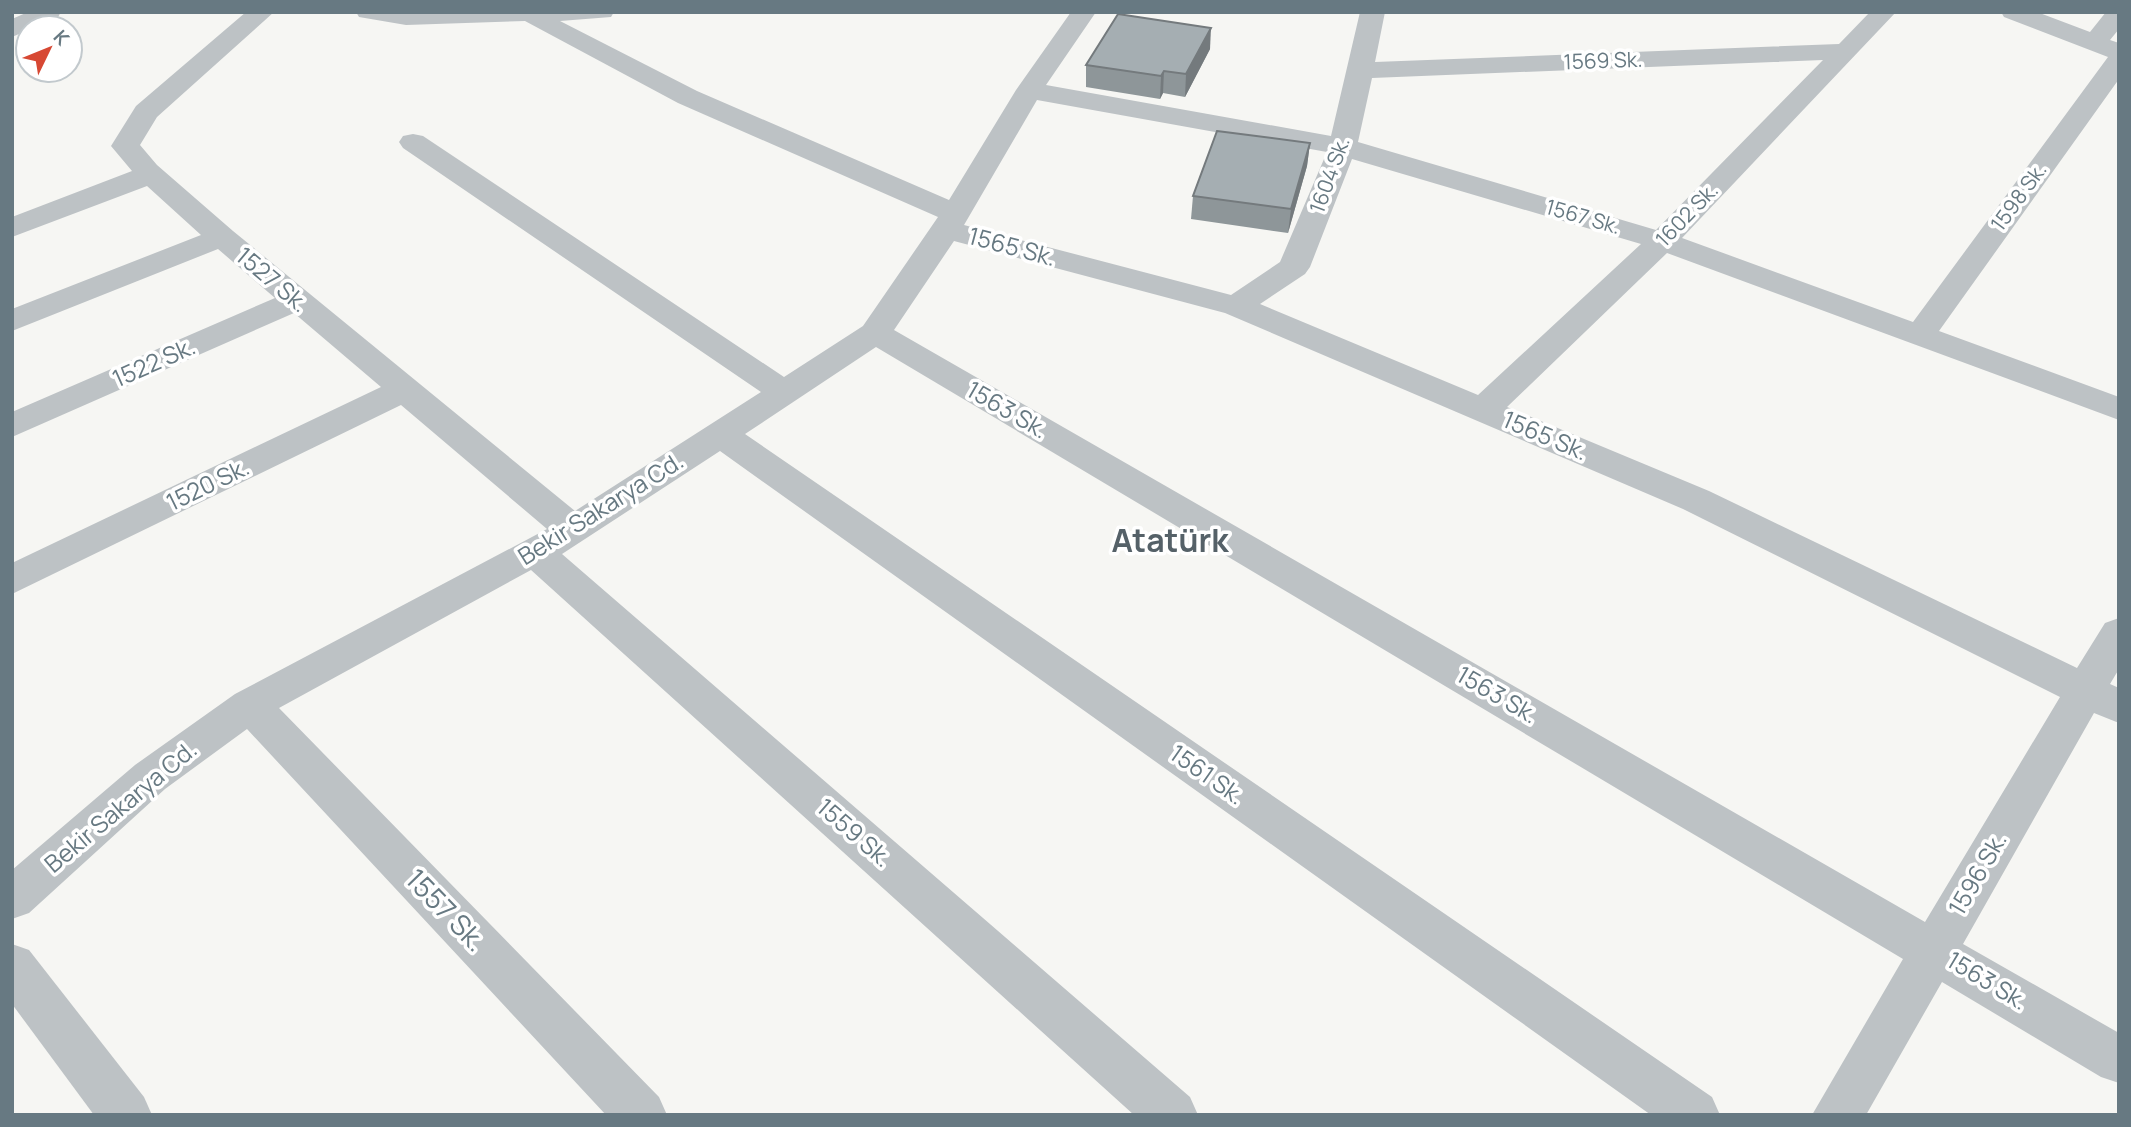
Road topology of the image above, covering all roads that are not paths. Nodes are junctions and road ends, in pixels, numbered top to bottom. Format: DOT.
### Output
graph roads {
  1 [pos="49,12"];
  2 [pos="262,12"];
  3 [pos="368,12"];
  4 [pos="602,12"];
  5 [pos="1084,12"];
  6 [pos="1373,12"];
  7 [pos="1884,12"];
  8 [pos="2013,12"];
  9 [pos="2119,12"];
  10 [pos="532,15"];
  11 [pos="12,29"];
  12 [pos="1846,51"];
  13 [pos="2106,52"];
  14 [pos="2119,52"];
  15 [pos="1360,71"];
  16 [pos="1029,90"];
  17 [pos="413,142"];
  18 [pos="1343,147"];
  19 [pos="151,174"];
  20 [pos="951,222"];
  21 [pos="12,228"];
  22 [pos="222,237"];
  23 [pos="1662,241"];
  24 [pos="297,300"];
  25 [pos="1236,306"];
  26 [pos="12,321"];
  27 [pos="875,333"];
  28 [pos="1920,335"];
  29 [pos="403,390"];
  30 [pos="784,393"];
  31 [pos="2119,409"];
  32 [pos="1483,410"];
  33 [pos="12,426"];
  34 [pos="720,435"];
  35 [pos="573,530"];
  36 [pos="535,552"];
  37 [pos="12,580"];
  38 [pos="2119,634"];
  39 [pos="2102,699"];
  40 [pos="250,705"];
  41 [pos="12,899"];
  42 [pos="1934,949"];
  43 [pos="12,965"];
  44 [pos="2119,1060"];
  45 [pos="126,1115"];
  46 [pos="641,1115"];
  47 [pos="1172,1115"];
  48 [pos="1694,1115"];
  49 [pos="1838,1115"];
  1 -- 11 [label="street"];
  2 -- 19 [label="street, 1527 Sk."];
  3 -- 10 [label="street"];
  4 -- 10 [label="street"];
  5 -- 16 [label="street, Bekir Sakarya Cd."];
  6 -- 15 [label="street, 1604 Sk."];
  7 -- 12 [label="street, 1602 Sk."];
  8 -- 13 [label="street"];
  9 -- 13 [label="street, 1598 Sk."];
  10 -- 20 [label="street, 1565 Sk."];
  12 -- 15 [label="street, 1569 Sk."];
  12 -- 23 [label="street, 1602 Sk."];
  13 -- 14 [label="street"];
  13 -- 28 [label="street, 1598 Sk."];
  15 -- 18 [label="street, 1604 Sk."];
  16 -- 18 [label="street, 1567 Sk."];
  16 -- 20 [label="street, Bekir Sakarya Cd."];
  17 -- 30 [label="street"];
  18 -- 23 [label="street, 1567 Sk."];
  18 -- 25 [label="street, 1604 Sk."];
  19 -- 21 [label="street"];
  19 -- 22 [label="street, 1527 Sk."];
  20 -- 25 [label="street, 1565 Sk."];
  20 -- 27 [label="street, Bekir Sakarya Cd."];
  22 -- 24 [label="street, 1527 Sk."];
  22 -- 26 [label="street"];
  23 -- 28 [label="street, 1567 Sk."];
  23 -- 32 [label="street, 1602 Sk."];
  24 -- 29 [label="street, 1527 Sk."];
  24 -- 33 [label="street, 1522 Sk."];
  25 -- 32 [label="street, 1565 Sk."];
  27 -- 30 [label="street, Bekir Sakarya Cd."];
  27 -- 42 [label="street, 1563 Sk."];
  28 -- 31 [label="street, 1567 Sk."];
  29 -- 35 [label="street, 1527 Sk."];
  29 -- 37 [label="street, 1520 Sk."];
  30 -- 34 [label="street, Bekir Sakarya Cd."];
  32 -- 39 [label="street, 1565 Sk."];
  34 -- 35 [label="street, Bekir Sakarya Cd."];
  34 -- 48 [label="street, 1561 Sk."];
  35 -- 36 [label="street, Bekir Sakarya Cd."];
  36 -- 40 [label="street, Bekir Sakarya Cd."];
  36 -- 47 [label="street, 1559 Sk."];
  38 -- 39 [label="street, 1596 Sk."];
  39 -- 42 [label="street, 1596 Sk."];
  40 -- 41 [label="street, Bekir Sakarya Cd."];
  40 -- 46 [label="street, 1557 Sk."];
  42 -- 44 [label="street, 1563 Sk."];
  42 -- 49 [label="street, 1596 Sk."];
  43 -- 45 [label="street"];
}
